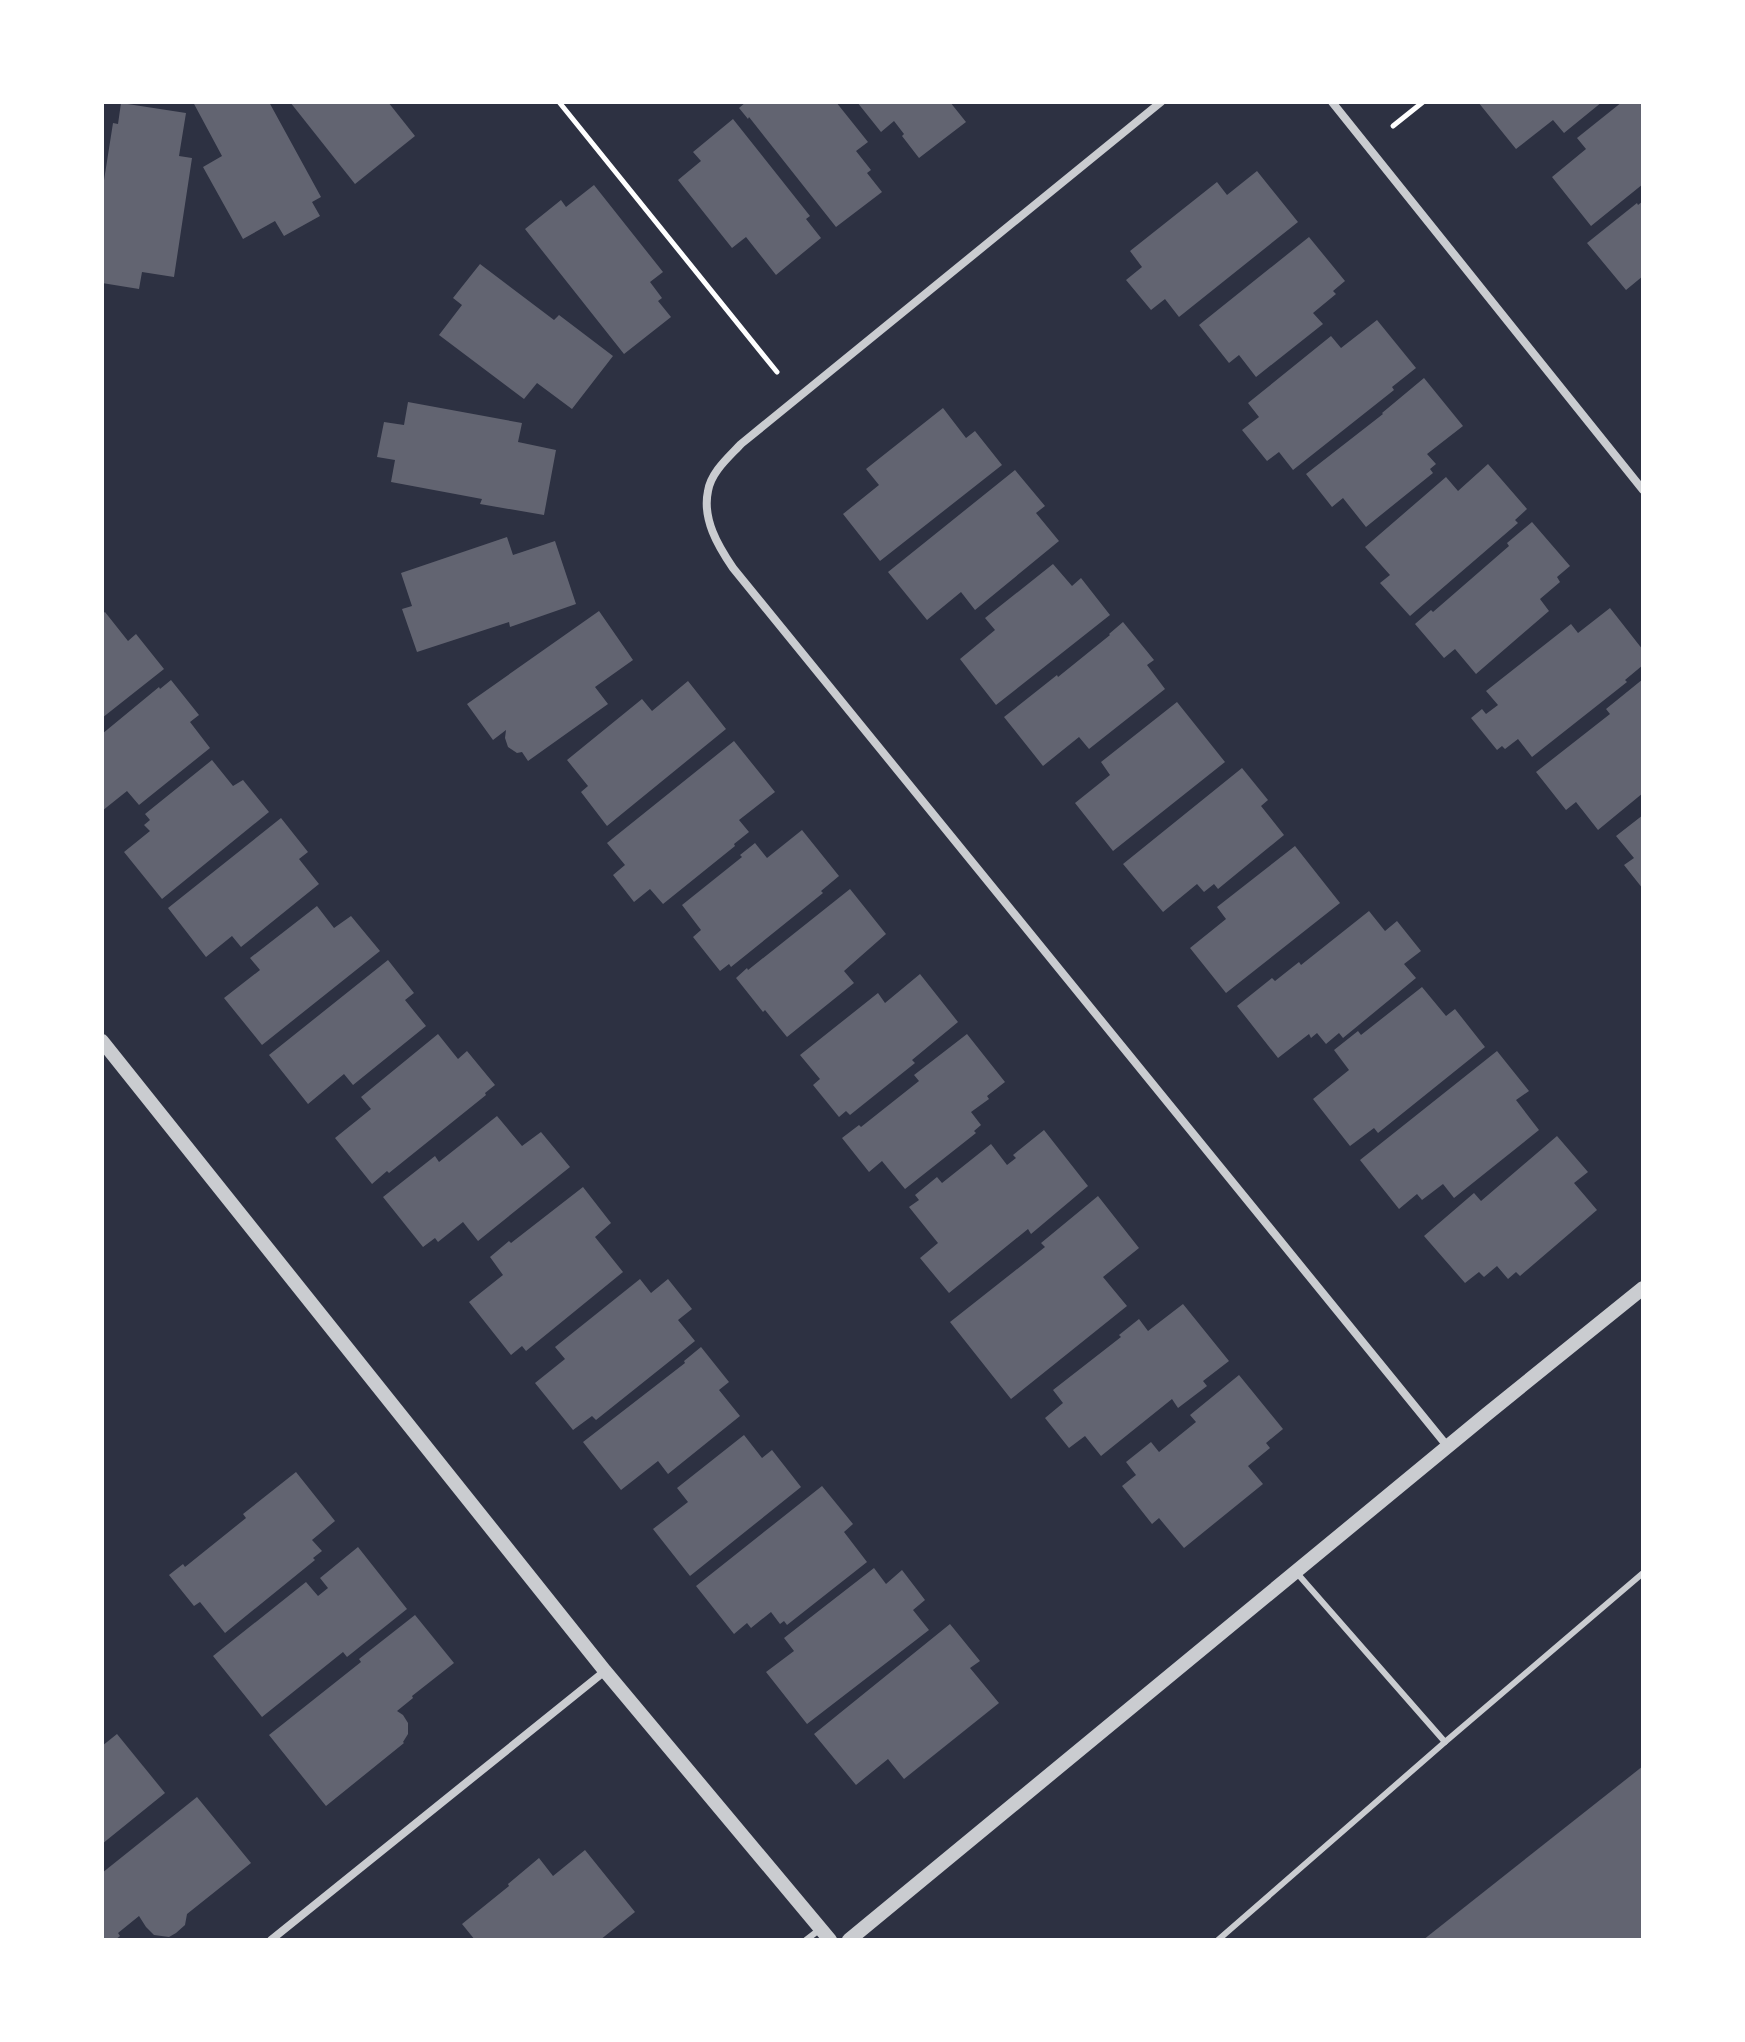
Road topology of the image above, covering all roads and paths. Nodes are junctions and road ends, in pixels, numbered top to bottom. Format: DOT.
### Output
graph roads {
  1 [pos="559,102"];
  2 [pos="1161,102"];
  3 [pos="1332,102"];
  4 [pos="798,398"];
  5 [pos="1643,490"];
  6 [pos="102,1041"];
  7 [pos="1643,1288"];
  8 [pos="1448,1447"];
  9 [pos="1296,1572"];
  10 [pos="1643,1573"];
  11 [pos="605,1671"];
  12 [pos="1445,1742"];
  13 [pos="825,1934"];
  14 [pos="271,1940"];
  15 [pos="806,1940"];
  16 [pos="849,1940"];
  17 [pos="1218,1940"];
  1 -- 4 [label="path"];
  2 -- 4 [label="street"];
  3 -- 5 [label="street"];
  4 -- 8 [label="street"];
  6 -- 11 [label="street"];
  7 -- 8 [label="street"];
  8 -- 9 [label="street"];
  9 -- 12 [label="lane"];
  9 -- 16 [label="street"];
  10 -- 12 [label="lane"];
  11 -- 13 [label="street"];
  11 -- 14 [label="street"];
  12 -- 17 [label="lane"];
  13 -- 15 [label="lane"];
}
